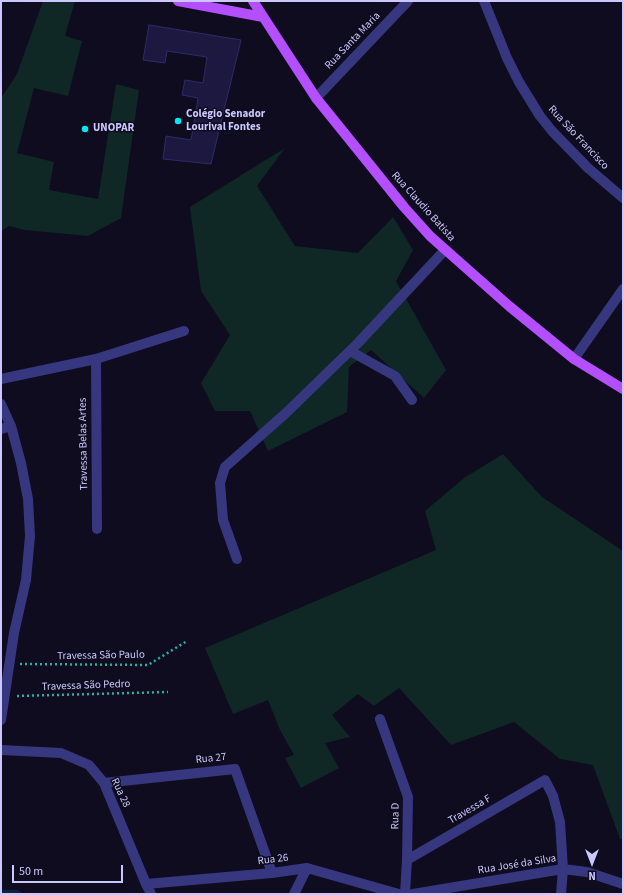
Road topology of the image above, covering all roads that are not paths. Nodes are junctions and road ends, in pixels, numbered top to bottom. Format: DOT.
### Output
graph roads {
  1 [pos="178,1"];
  2 [pos="252,1"];
  3 [pos="408,1"];
  4 [pos="484,1"];
  5 [pos="263,17"];
  6 [pos="316,98"];
  7 [pos="623,198"];
  8 [pos="445,250"];
  9 [pos="623,289"];
  10 [pos="184,331"];
  11 [pos="350,351"];
  12 [pos="96,359"];
  13 [pos="574,359"];
  14 [pos="1,378"];
  15 [pos="623,389"];
  16 [pos="412,400"];
  17 [pos="1,404"];
  18 [pos="11,426"];
  19 [pos="1,430"];
  20 [pos="97,530"];
  21 [pos="237,558"];
  22 [pos="380,719"];
  23 [pos="1,720"];
  24 [pos="1,750"];
  25 [pos="104,783"];
  26 [pos="408,860"];
  27 [pos="307,868"];
  28 [pos="563,869"];
  29 [pos="272,873"];
  30 [pos="146,884"];
  31 [pos="623,884"];
  32 [pos="151,894"];
  33 [pos="294,894"];
  34 [pos="399,894"];
  35 [pos="405,894"];
  36 [pos="413,894"];
  37 [pos="560,894"];
  1 -- 5 [label="main road"];
  2 -- 5 [label="main road, Rua Claudio Batista"];
  3 -- 6 [label="street, Rua Santa Maria"];
  4 -- 7 [label="street, Rua São Francisco"];
  5 -- 6 [label="main road, Rua Claudio Batista"];
  6 -- 8 [label="main road, Rua Claudio Batista"];
  8 -- 11 [label="street"];
  8 -- 13 [label="main road, Rua Claudio Batista"];
  9 -- 13 [label="street"];
  10 -- 12 [label="street"];
  11 -- 16 [label="street"];
  11 -- 21 [label="street"];
  12 -- 14 [label="street"];
  12 -- 20 [label="street, Travessa Belas Artes"];
  13 -- 15 [label="main road, Rua Claudio Batista"];
  17 -- 18 [label="street"];
  18 -- 19 [label="street"];
  18 -- 23 [label="street"];
  22 -- 26 [label="street, Rua D"];
  24 -- 25 [label="street, Rua 28"];
  25 -- 29 [label="street, Rua 27"];
  25 -- 30 [label="street, Rua 28"];
  26 -- 28 [label="street, Travessa F"];
  26 -- 35 [label="street, Rua D"];
  27 -- 29 [label="street, Rua 26"];
  27 -- 33 [label="street"];
  27 -- 34 [label="street, Rua 26"];
  28 -- 31 [label="street, Rua José da Silva"];
  28 -- 36 [label="street, Rua José da Silva"];
  28 -- 37 [label="street"];
  29 -- 30 [label="street, Rua 26"];
  30 -- 32 [label="street, Rua 28"];
}
